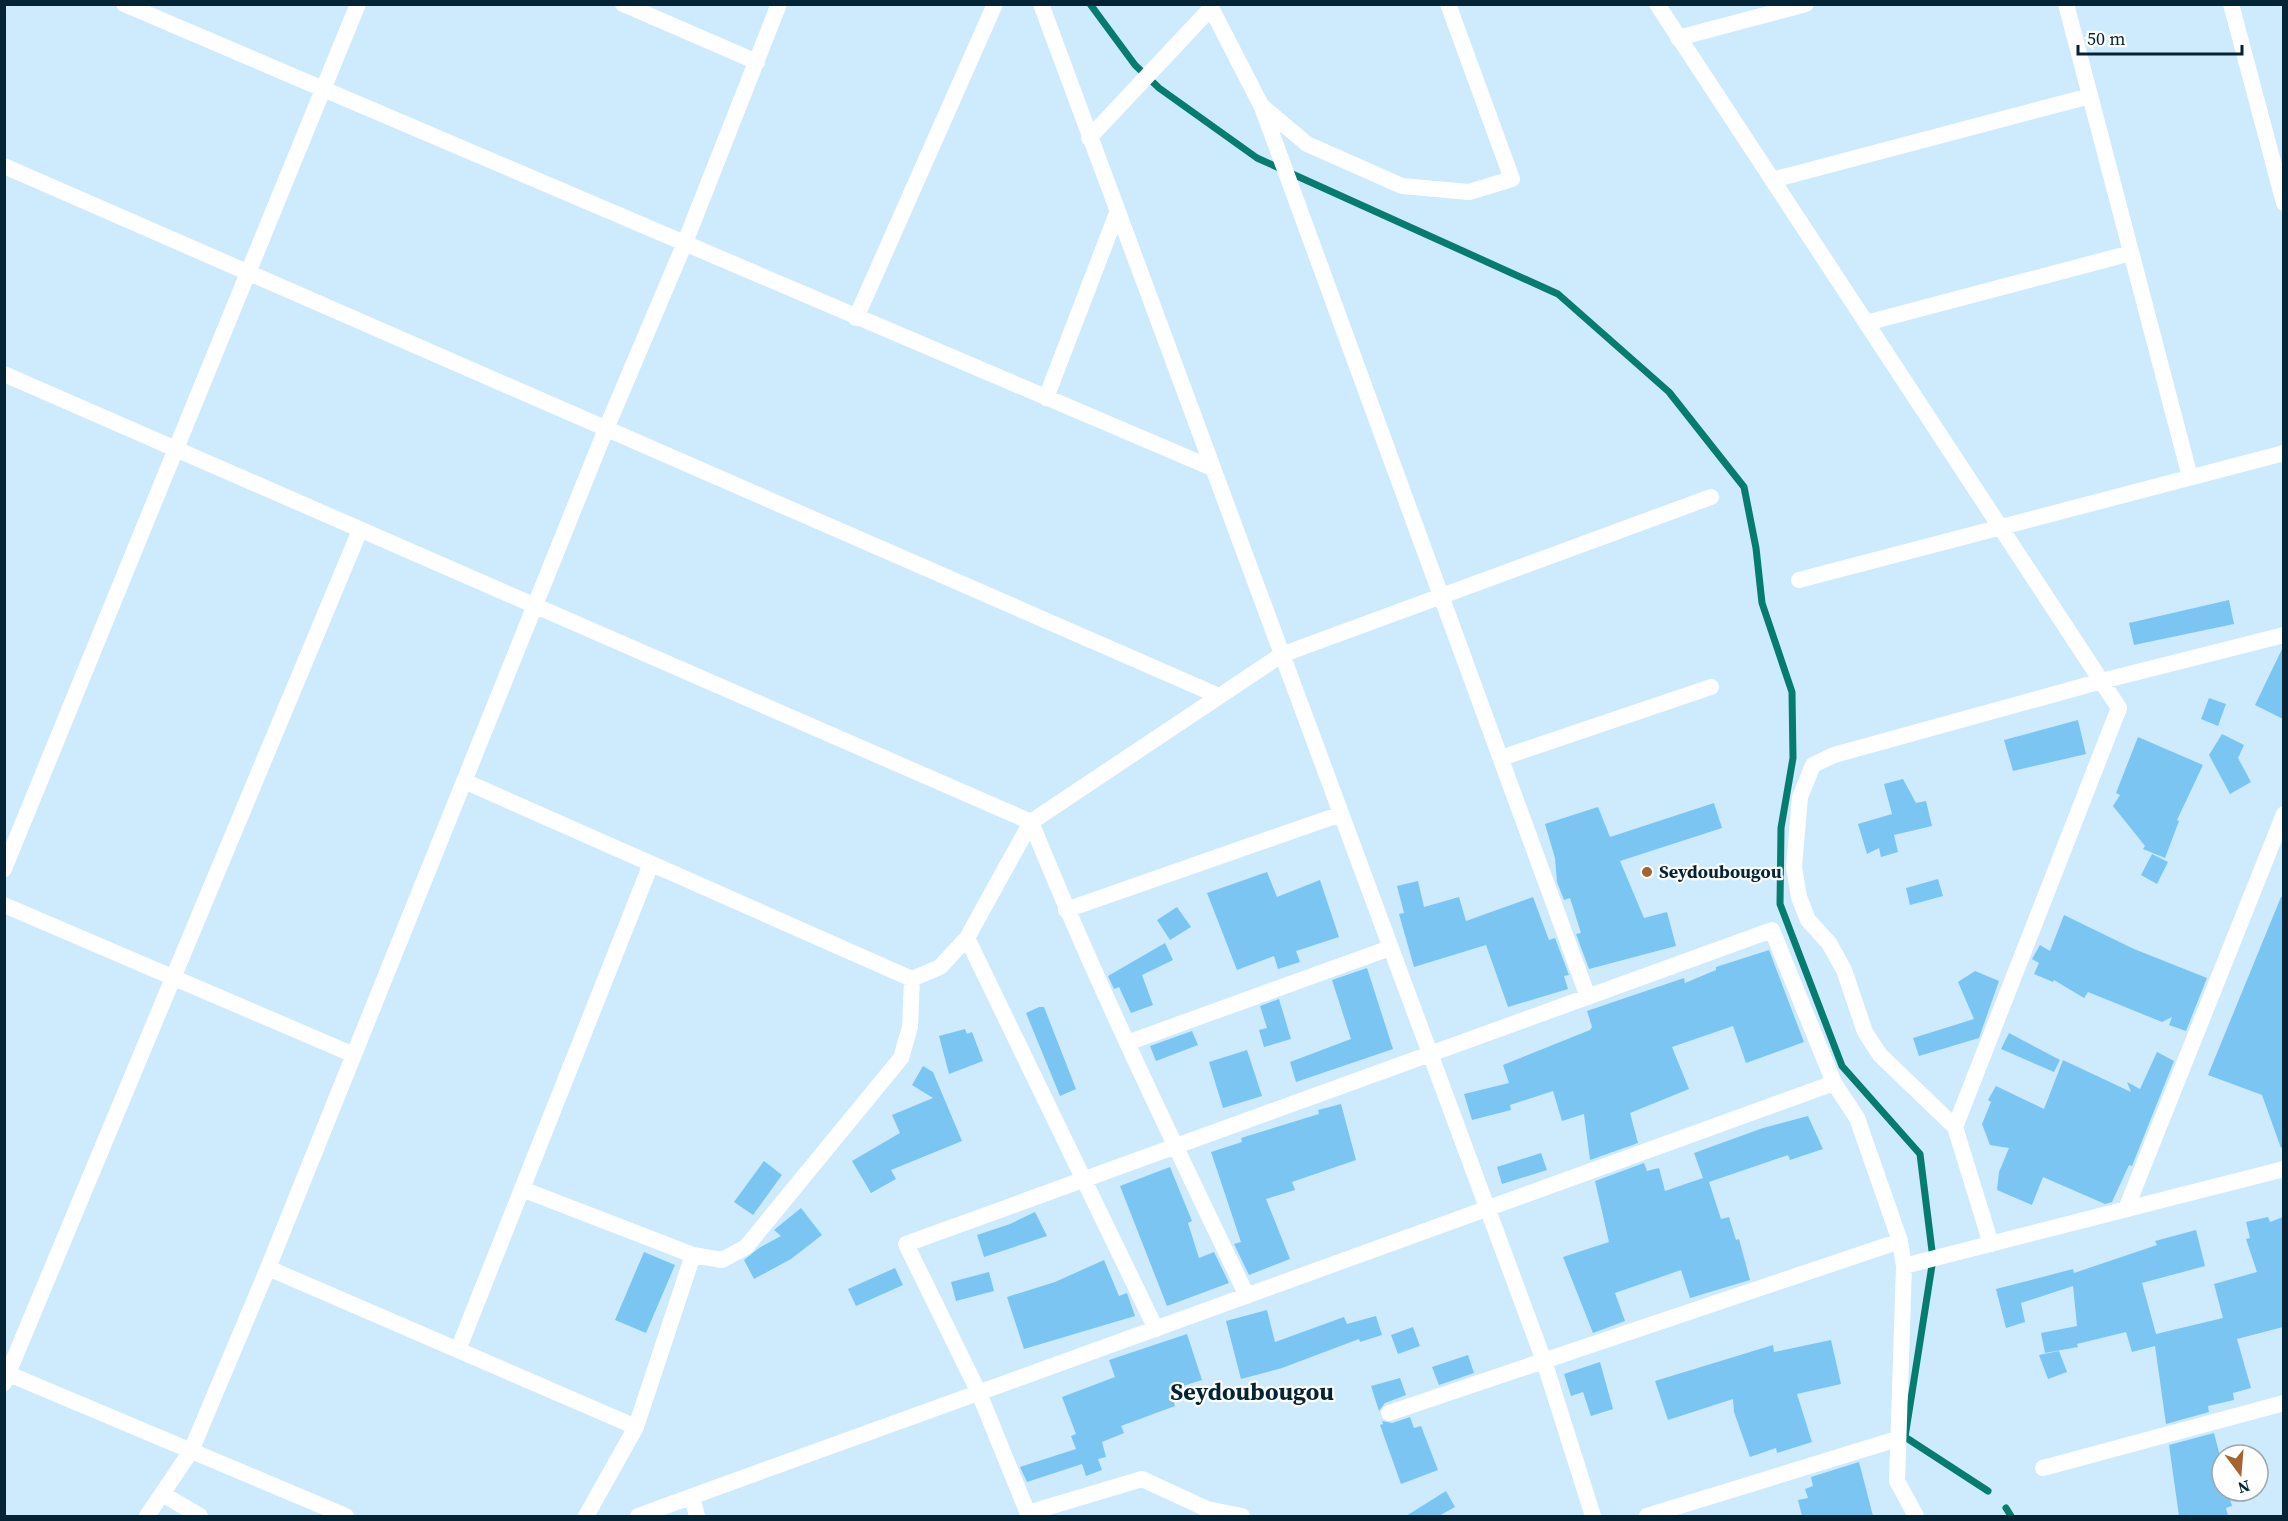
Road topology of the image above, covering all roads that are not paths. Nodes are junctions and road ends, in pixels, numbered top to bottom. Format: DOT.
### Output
graph roads {
  1 [pos="124,4"];
  2 [pos="358,4"];
  3 [pos="623,4"];
  4 [pos="779,4"];
  5 [pos="995,4"];
  6 [pos="1041,4"];
  7 [pos="1448,4"];
  8 [pos="1657,4"];
  9 [pos="1806,4"];
  10 [pos="2066,4"];
  11 [pos="2231,4"];
  12 [pos="1210,6"];
  13 [pos="1678,38"];
  14 [pos="757,62"];
  15 [pos="323,90"];
  16 [pos="2090,96"];
  17 [pos="1262,107"];
  18 [pos="1089,138"];
  19 [pos="4,166"];
  20 [pos="1772,180"];
  21 [pos="2283,203"];
  22 [pos="1117,213"];
  23 [pos="684,245"];
  24 [pos="2131,253"];
  25 [pos="249,273"];
  26 [pos="856,318"];
  27 [pos="1866,323"];
  28 [pos="4,374"];
  29 [pos="1046,398"];
  30 [pos="606,429"];
  31 [pos="176,449"];
  32 [pos="2283,453"];
  33 [pos="1212,468"];
  34 [pos="2190,477"];
  35 [pos="1711,497"];
  36 [pos="2000,527"];
  37 [pos="360,530"];
  38 [pos="1799,580"];
  39 [pos="1442,596"];
  40 [pos="534,606"];
  41 [pos="2283,635"];
  42 [pos="1281,655"];
  43 [pos="2102,681"];
  44 [pos="1711,687"];
  45 [pos="1219,696"];
  46 [pos="1500,758"];
  47 [pos="464,781"];
  48 [pos="1341,814"];
  49 [pos="2283,814"];
  50 [pos="1031,822"];
  51 [pos="651,864"];
  52 [pos="4,869"];
  53 [pos="4,904"];
  54 [pos="1066,909"];
  55 [pos="967,938"];
  56 [pos="1390,948"];
  57 [pos="174,977"];
  58 [pos="912,979"];
  59 [pos="1588,997"];
  60 [pos="1127,1043"];
  61 [pos="1430,1054"];
  62 [pos="354,1055"];
  63 [pos="1834,1083"];
  64 [pos="1955,1126"];
  65 [pos="1176,1146"];
  66 [pos="2283,1169"];
  67 [pos="1085,1179"];
  68 [pos="522,1189"];
  69 [pos="1487,1209"];
  70 [pos="2126,1209"];
  71 [pos="1900,1241"];
  72 [pos="1991,1244"];
  73 [pos="693,1255"];
  74 [pos="1904,1266"];
  75 [pos="268,1268"];
  76 [pos="1247,1296"];
  77 [pos="1156,1329"];
  78 [pos="458,1350"];
  79 [pos="1544,1361"];
  80 [pos="6,1376"];
  81 [pos="979,1393"];
  82 [pos="2283,1403"];
  83 [pos="1389,1413"];
  84 [pos="636,1427"];
  85 [pos="1897,1439"];
  86 [pos="191,1451"];
  87 [pos="2043,1467"];
  88 [pos="164,1494"];
  89 [pos="692,1497"];
  90 [pos="1028,1515"];
  91 [pos="147,1516"];
  92 [pos="200,1516"];
  93 [pos="346,1516"];
  94 [pos="586,1516"];
  95 [pos="638,1516"];
  96 [pos="697,1516"];
  97 [pos="1242,1516"];
  98 [pos="1593,1516"];
  99 [pos="1647,1516"];
  100 [pos="1916,1516"];
  1 -- 15 [label="street"];
  2 -- 15 [label="street"];
  3 -- 14 [label="street"];
  4 -- 14 [label="street"];
  5 -- 26 [label="street"];
  6 -- 18 [label="street"];
  7 -- 17 [label="street"];
  8 -- 13 [label="street"];
  9 -- 13 [label="street"];
  10 -- 16 [label="street"];
  11 -- 21 [label="street"];
  12 -- 17 [label="street"];
  12 -- 18 [label="street"];
  13 -- 20 [label="street"];
  14 -- 23 [label="street"];
  15 -- 23 [label="street"];
  15 -- 25 [label="street"];
  16 -- 20 [label="street"];
  16 -- 24 [label="street"];
  17 -- 39 [label="street"];
  18 -- 22 [label="street"];
  19 -- 25 [label="street"];
  20 -- 27 [label="street"];
  22 -- 29 [label="street"];
  22 -- 33 [label="street"];
  23 -- 26 [label="street"];
  23 -- 30 [label="street"];
  24 -- 27 [label="street"];
  24 -- 34 [label="street"];
  25 -- 30 [label="street"];
  25 -- 31 [label="street"];
  26 -- 29 [label="street"];
  27 -- 36 [label="street"];
  28 -- 31 [label="street"];
  29 -- 33 [label="street"];
  30 -- 40 [label="street"];
  30 -- 45 [label="street"];
  31 -- 37 [label="street"];
  31 -- 52 [label="street"];
  32 -- 34 [label="street"];
  33 -- 42 [label="street"];
  34 -- 36 [label="street"];
  35 -- 39 [label="street"];
  36 -- 38 [label="street"];
  36 -- 43 [label="street"];
  37 -- 40 [label="street"];
  37 -- 57 [label="street"];
  39 -- 42 [label="street"];
  39 -- 46 [label="street"];
  40 -- 47 [label="street"];
  40 -- 50 [label="street"];
  41 -- 43 [label="street"];
  42 -- 45 [label="street"];
  42 -- 48 [label="street"];
  43 -- 64 [label="street"];
  43 -- 64 [label="street"];
  44 -- 46 [label="street"];
  45 -- 50 [label="street"];
  46 -- 59 [label="street"];
  47 -- 51 [label="street"];
  47 -- 62 [label="street"];
  48 -- 54 [label="street"];
  48 -- 56 [label="street"];
  49 -- 70 [label="street"];
  50 -- 54 [label="street"];
  50 -- 55 [label="street"];
  51 -- 58 [label="street"];
  51 -- 68 [label="street"];
  53 -- 57 [label="street"];
  54 -- 60 [label="street"];
  55 -- 58 [label="street"];
  55 -- 67 [label="street"];
  56 -- 60 [label="street"];
  56 -- 61 [label="street"];
  57 -- 62 [label="street"];
  57 -- 80 [label="street"];
  58 -- 73 [label="street"];
  59 -- 61 [label="street"];
  59 -- 63 [label="street"];
  60 -- 65 [label="street"];
  61 -- 65 [label="street"];
  61 -- 69 [label="street"];
  62 -- 75 [label="street"];
  63 -- 69 [label="street"];
  63 -- 71 [label="street"];
  64 -- 72 [label="street"];
  65 -- 67 [label="street"];
  65 -- 76 [label="street"];
  66 -- 70 [label="street"];
  67 -- 77 [label="street"];
  67 -- 81 [label="street"];
  68 -- 73 [label="street"];
  68 -- 78 [label="street"];
  69 -- 76 [label="street"];
  69 -- 79 [label="street"];
  70 -- 72 [label="street"];
  71 -- 74 [label="street"];
  71 -- 79 [label="street"];
  72 -- 74 [label="street"];
  73 -- 84 [label="street"];
  74 -- 85 [label="street"];
  75 -- 78 [label="street"];
  75 -- 86 [label="street"];
  76 -- 77 [label="street"];
  77 -- 81 [label="street"];
  78 -- 84 [label="street"];
  79 -- 83 [label="street"];
  79 -- 98 [label="street"];
  80 -- 86 [label="street"];
  81 -- 89 [label="street"];
  81 -- 90 [label="street"];
  82 -- 87 [label="street"];
  84 -- 94 [label="street"];
  85 -- 99 [label="street"];
  85 -- 100 [label="street"];
  86 -- 88 [label="street"];
  86 -- 93 [label="street"];
  88 -- 91 [label="street"];
  88 -- 92 [label="street"];
  89 -- 95 [label="street"];
  89 -- 96 [label="street"];
  90 -- 97 [label="street"];
}
